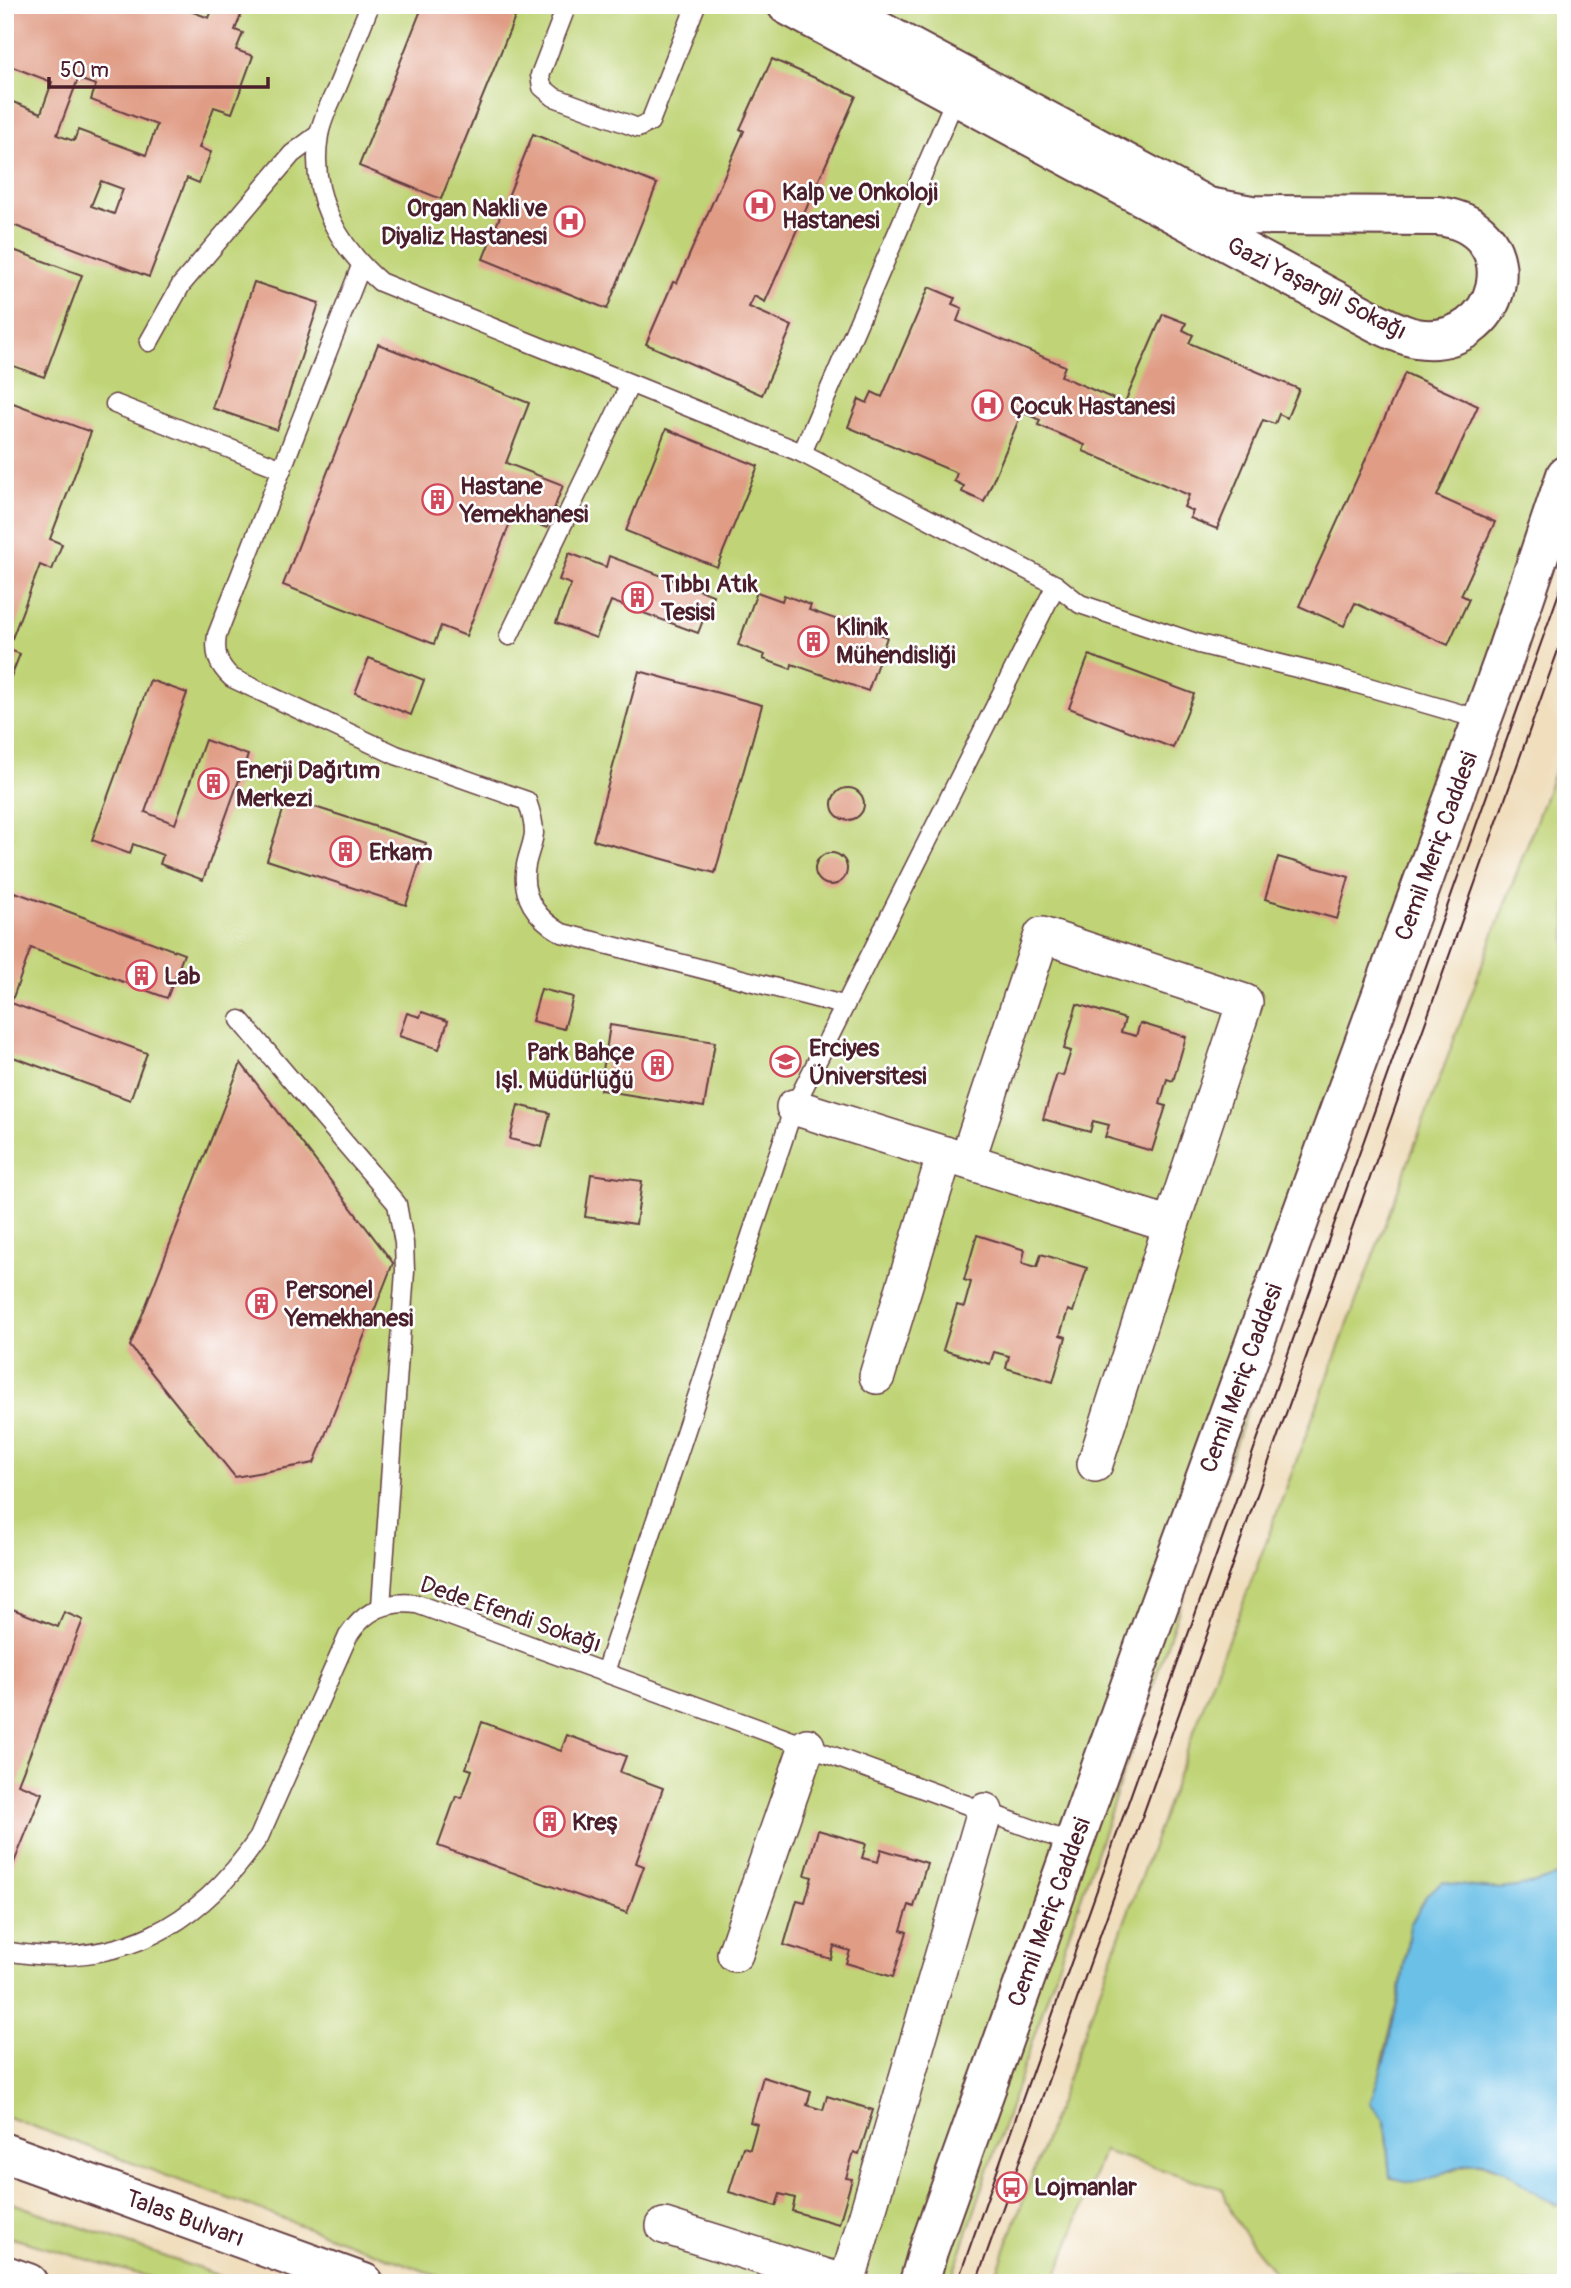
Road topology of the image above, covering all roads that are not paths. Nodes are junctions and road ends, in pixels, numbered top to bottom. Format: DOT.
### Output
graph roads {
  1 [pos="370,5"];
  2 [pos="567,5"];
  3 [pos="696,5"];
  4 [pos="787,5"];
  5 [pos="831,5"];
  6 [pos="956,97"];
  7 [pos="319,134"];
  8 [pos="360,266"];
  9 [pos="149,342"];
  10 [pos="630,384"];
  11 [pos="115,404"];
  12 [pos="802,453"];
  13 [pos="282,469"];
  14 [pos="1566,475"];
  15 [pos="1556,532"];
  16 [pos="1056,585"];
  17 [pos="509,636"];
  18 [pos="1482,720"];
  19 [pos="843,1005"];
  20 [pos="240,1020"];
  21 [pos="794,1107"];
  22 [pos="956,1158"];
  23 [pos="1171,1225"];
  24 [pos="877,1376"];
  25 [pos="1095,1464"];
  26 [pos="381,1606"];
  27 [pos="605,1672"];
  28 [pos="807,1746"];
  29 [pos="985,1811"];
  30 [pos="1074,1844"];
  31 [pos="5,1951"];
  32 [pos="735,1954"];
  33 [pos="5,2153"];
  34 [pos="664,2226"];
  35 [pos="5,2275"];
  36 [pos="28,2283"];
  37 [pos="364,2283"];
  38 [pos="846,2283"];
  39 [pos="919,2283"];
  1 -- 7 [label="lane"];
  2 -- 3 [label="lane"];
  4 -- 6 [label="street, Gazi Yaşargil Sokağı"];
  5 -- 6 [label="street, Gazi Yaşargil Sokağı"];
  6 -- 12 [label="lane"];
  7 -- 8 [label="lane"];
  7 -- 9 [label="lane"];
  8 -- 10 [label="lane"];
  8 -- 13 [label="lane"];
  10 -- 12 [label="lane"];
  10 -- 17 [label="lane"];
  11 -- 13 [label="lane"];
  12 -- 16 [label="lane"];
  13 -- 19 [label="lane"];
  14 -- 15 [label="street, Cemil Meriç Caddesi"];
  15 -- 18 [label="street, Cemil Meriç Caddesi"];
  16 -- 18 [label="lane"];
  16 -- 19 [label="lane"];
  18 -- 30 [label="street, Cemil Meriç Caddesi"];
  19 -- 21 [label="lane"];
  20 -- 26 [label="lane"];
  21 -- 22 [label="street"];
  21 -- 27 [label="lane"];
  22 -- 23 [label="street"];
  22 -- 23 [label="street"];
  22 -- 24 [label="street"];
  23 -- 25 [label="street"];
  26 -- 27 [label="lane, Dede Efendi Sokağı"];
  26 -- 31 [label="lane"];
  27 -- 28 [label="lane, Dede Efendi Sokağı"];
  28 -- 29 [label="lane, Dede Efendi Sokağı"];
  28 -- 32 [label="street"];
  29 -- 30 [label="lane, Dede Efendi Sokağı"];
  29 -- 38 [label="street"];
  30 -- 39 [label="street, Cemil Meriç Caddesi"];
  33 -- 37 [label="street, Talas Bulvarı"];
  34 -- 38 [label="street"];
  35 -- 36 [label="street"];
}
